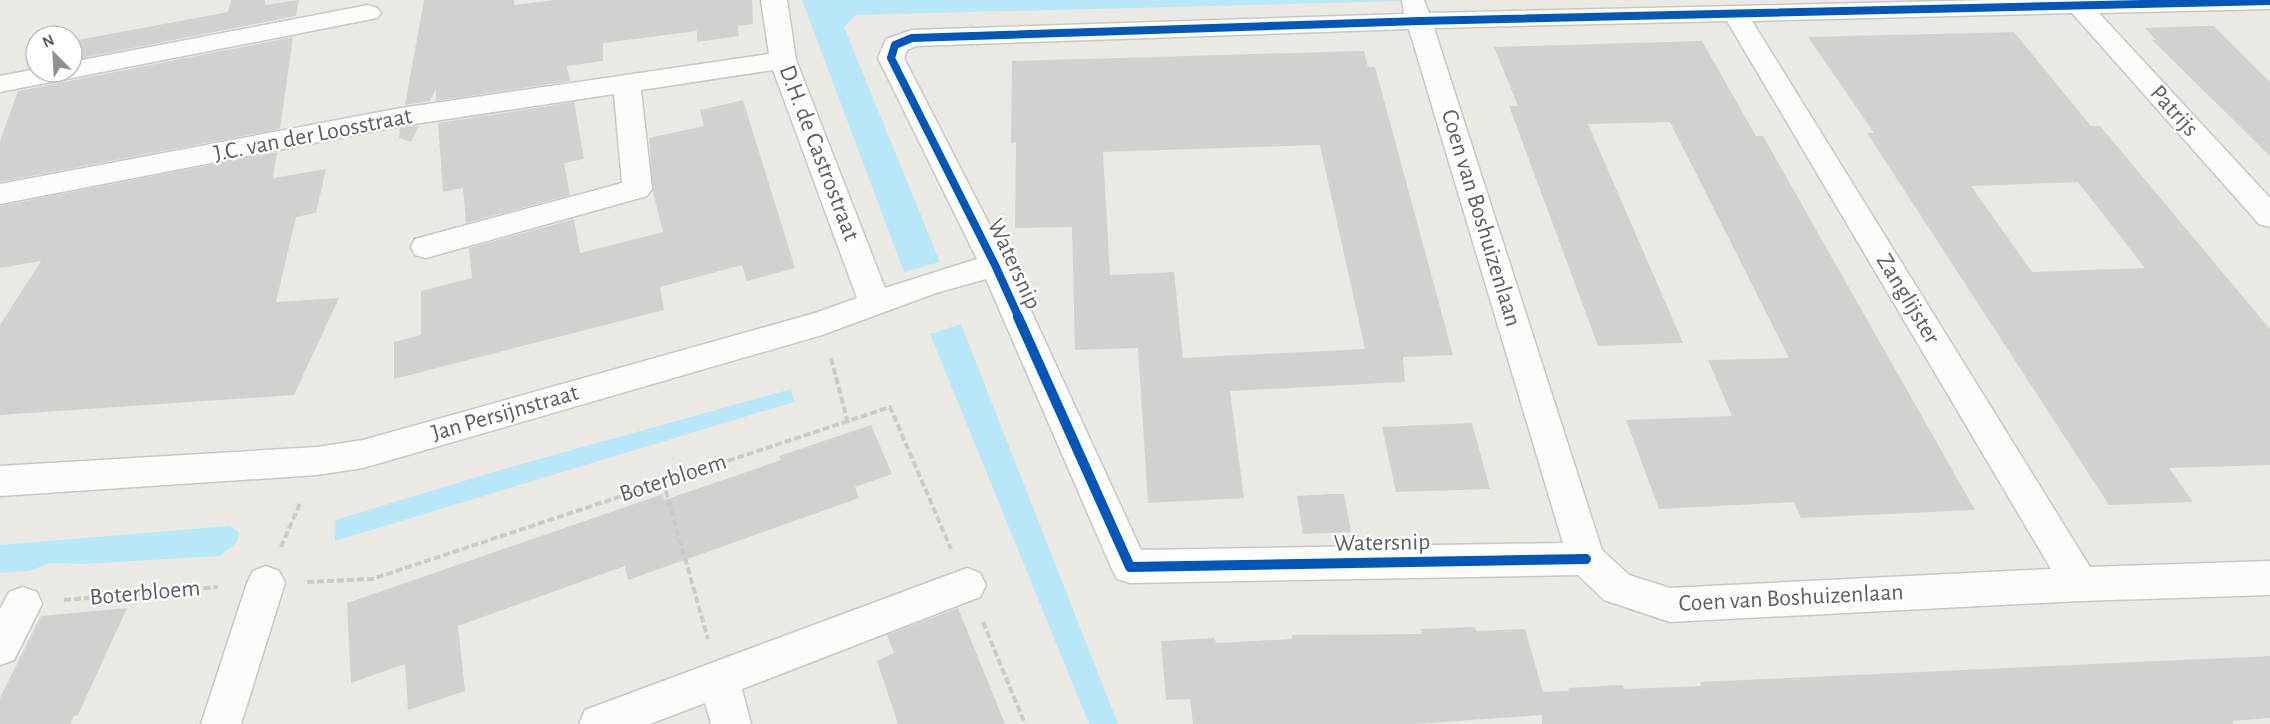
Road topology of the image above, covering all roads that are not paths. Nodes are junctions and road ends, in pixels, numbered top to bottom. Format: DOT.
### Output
graph roads {
  1 [pos="774,0"];
  2 [pos="2270,1"];
  3 [pos="2079,6"];
  4 [pos="1416,8"];
  5 [pos="368,13"];
  6 [pos="1735,14"];
  7 [pos="783,60"];
  8 [pos="84,68"];
  9 [pos="24,79"];
  10 [pos="627,83"];
  11 [pos="0,84"];
  12 [pos="0,194"];
  13 [pos="2270,217"];
  14 [pos="426,247"];
  15 [pos="995,265"];
  16 [pos="875,303"];
  17 [pos="0,481"];
  18 [pos="1586,559"];
  19 [pos="2270,578"];
  20 [pos="266,583"];
  21 [pos="2080,584"];
  22 [pos="967,585"];
  23 [pos="23,604"];
  24 [pos="0,647"];
  25 [pos="719,679"];
  26 [pos="221,724"];
  27 [pos="599,724"];
  28 [pos="731,724"];
  1 -- 7 [label="street, D.H. de Castrostraat"];
  2 -- 3 [label="street"];
  3 -- 6 [label="street"];
  3 -- 13 [label="street, Patrijs"];
  4 -- 6 [label="street"];
  4 -- 15 [label="street, Watersnip"];
  4 -- 18 [label="street, Coen van Boshuizenlaan"];
  5 -- 8 [label="street"];
  6 -- 21 [label="street, Zanglijster"];
  7 -- 10 [label="street, J.C. van der Loosstraat"];
  7 -- 16 [label="street, D.H. de Castrostraat"];
  9 -- 11 [label="street"];
  10 -- 12 [label="street, J.C. van der Loosstraat"];
  10 -- 14 [label="street"];
  15 -- 16 [label="street, Jan Persijnstraat"];
  15 -- 18 [label="street, Watersnip"];
  16 -- 17 [label="street, Jan Persijnstraat"];
  18 -- 21 [label="street, Coen van Boshuizenlaan"];
  19 -- 21 [label="street, Coen van Boshuizenlaan"];
  20 -- 26 [label="street"];
  22 -- 25 [label="street"];
  23 -- 24 [label="street"];
  25 -- 27 [label="street"];
  25 -- 28 [label="street"];
}
